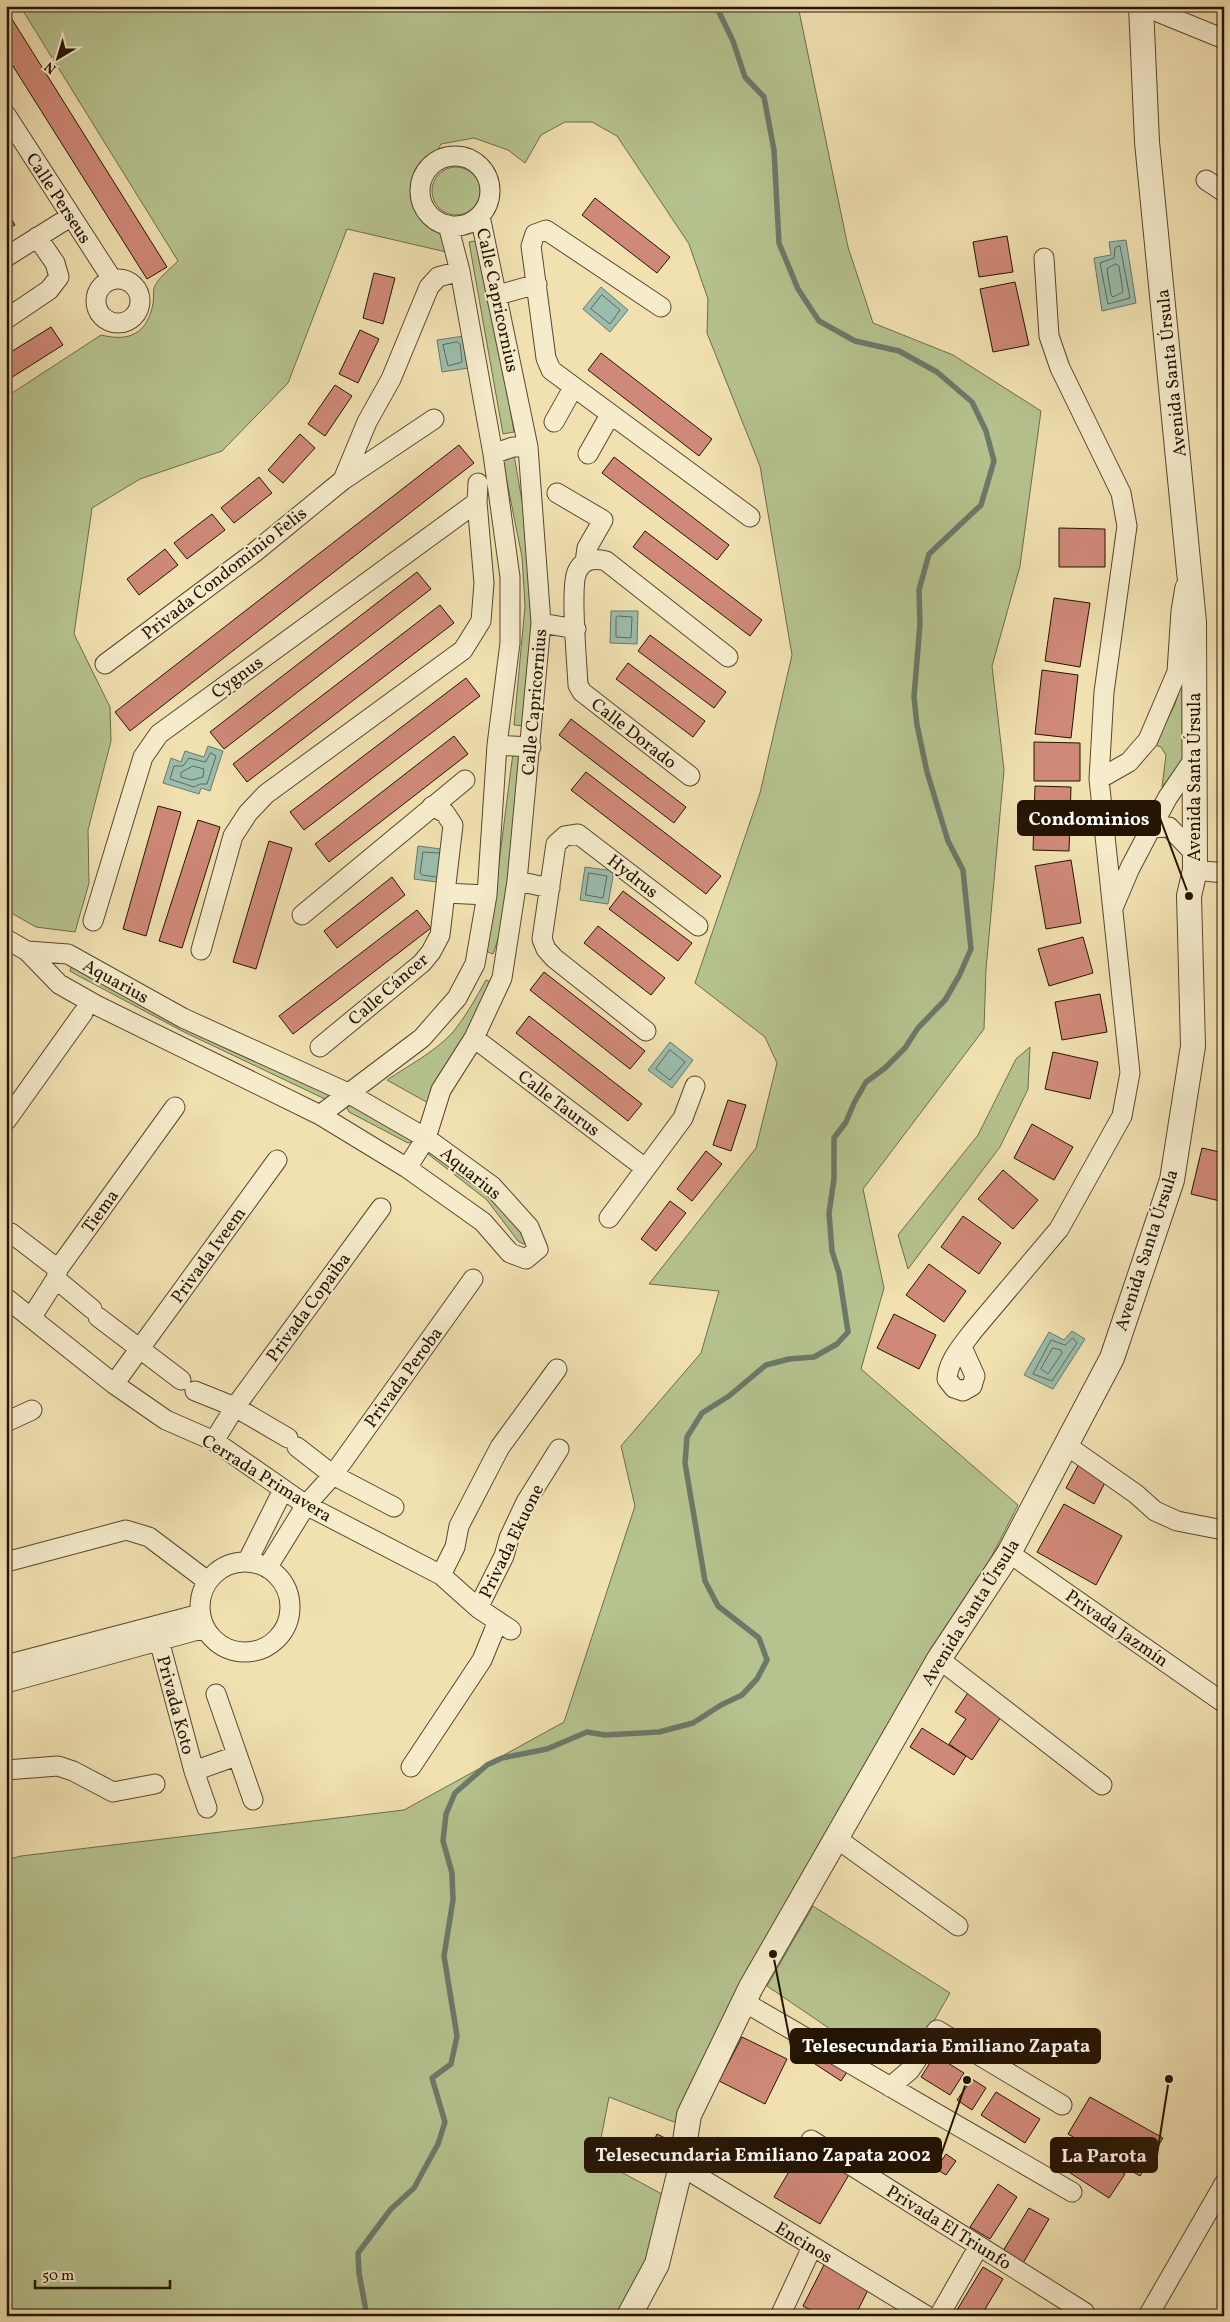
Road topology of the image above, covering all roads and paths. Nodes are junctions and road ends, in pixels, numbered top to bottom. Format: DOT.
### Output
graph roads {
  1 [pos="1142,6"];
  2 [pos="1224,39"];
  3 [pos="6,115"];
  4 [pos="1206,180"];
  5 [pos="1224,192"];
  6 [pos="480,216"];
  7 [pos="70,217"];
  8 [pos="448,225"];
  9 [pos="38,237"];
  10 [pos="6,257"];
  11 [pos="1044,258"];
  12 [pos="460,271"];
  13 [pos="112,279"];
  14 [pos="537,284"];
  15 [pos="498,295"];
  16 [pos="661,307"];
  17 [pos="6,319"];
  18 [pos="573,388"];
  19 [pos="610,415"];
  20 [pos="434,419"];
  21 [pos="554,422"];
  22 [pos="528,447"];
  23 [pos="493,454"];
  24 [pos="588,454"];
  25 [pos="343,480"];
  26 [pos="478,483"];
  27 [pos="557,493"];
  28 [pos="476,502"];
  29 [pos="750,517"];
  30 [pos="584,562"];
  31 [pos="1189,568"];
  32 [pos="510,577"];
  33 [pos="484,583"];
  34 [pos="541,623"];
  35 [pos="576,628"];
  36 [pos="728,657"];
  37 [pos="105,664"];
  38 [pos="497,745"];
  39 [pos="531,747"];
  40 [pos="1194,760"];
  41 [pos="690,776"];
  42 [pos="1099,778"];
  43 [pos="465,780"];
  44 [pos="432,806"];
  45 [pos="1151,828"];
  46 [pos="1195,862"];
  47 [pos="1224,873"];
  48 [pos="517,880"];
  49 [pos="550,888"];
  50 [pos="445,893"];
  51 [pos="487,895"];
  52 [pos="1113,908"];
  53 [pos="302,915"];
  54 [pos="93,921"];
  55 [pos="698,926"];
  56 [pos="6,939"];
  57 [pos="202,950"];
  58 [pos="27,951"];
  59 [pos="475,964"];
  60 [pos="502,978"];
  61 [pos="83,1013"];
  62 [pos="646,1031"];
  63 [pos="474,1038"];
  64 [pos="320,1047"];
  65 [pos="695,1086"];
  66 [pos="348,1093"];
  67 [pos="175,1107"];
  68 [pos="320,1115"];
  69 [pos="6,1121"];
  70 [pos="426,1138"];
  71 [pos="277,1160"];
  72 [pos="407,1168"];
  73 [pos="645,1168"];
  74 [pos="381,1208"];
  75 [pos="609,1218"];
  76 [pos="11,1233"];
  77 [pos="57,1274"];
  78 [pos="473,1279"];
  79 [pos="6,1298"];
  80 [pos="31,1318"];
  81 [pos="962,1347"];
  82 [pos="139,1350"];
  83 [pos="557,1369"];
  84 [pos="114,1384"];
  85 [pos="236,1407"];
  86 [pos="32,1410"];
  87 [pos="6,1422"];
  88 [pos="214,1441"];
  89 [pos="1066,1445"];
  90 [pos="559,1449"];
  91 [pos="333,1475"];
  92 [pos="283,1490"];
  93 [pos="306,1505"];
  94 [pos="394,1507"];
  95 [pos="1218,1529"];
  96 [pos="1009,1553"];
  97 [pos="6,1562"];
  98 [pos="247,1562"];
  99 [pos="266,1568"];
  100 [pos="442,1575"];
  101 [pos="206,1580"];
  102 [pos="478,1608"];
  103 [pos="203,1621"];
  104 [pos="158,1633"];
  105 [pos="940,1659"];
  106 [pos="6,1665"];
  107 [pos="6,1683"];
  108 [pos="216,1694"];
  109 [pos="1224,1703"];
  110 [pos="236,1756"];
  111 [pos="411,1767"];
  112 [pos="6,1770"];
  113 [pos="194,1771"];
  114 [pos="155,1784"];
  115 [pos="1102,1785"];
  116 [pos="253,1800"];
  117 [pos="207,1808"];
  118 [pos="836,1838"];
  119 [pos="958,1926"];
  120 [pos="744,2002"];
  121 [pos="890,2087"];
  122 [pos="1062,2105"];
  123 [pos="811,2140"];
  124 [pos="681,2166"];
  125 [pos="1224,2184"];
  126 [pos="1072,2192"];
  127 [pos="980,2246"];
  128 [pos="812,2247"];
  129 [pos="629,2316"];
  130 [pos="780,2316"];
  131 [pos="927,2316"];
  132 [pos="939,2316"];
  133 [pos="1083,2316"];
  134 [pos="1148,2316"];
  1 -- 2 [label="street"];
  1 -- 31 [label="street, Avenida Santa Úrsula"];
  3 -- 7 [label="street, Calle Perseus"];
  4 -- 5 [label="street"];
  6 -- 8 [label="street"];
  6 -- 8 [label="street"];
  6 -- 15 [label="street, Calle Capricornius"];
  7 -- 9 [label="street"];
  7 -- 13 [label="street, Calle Perseus"];
  8 -- 12 [label="street, Calle Capricornius"];
  9 -- 10 [label="street"];
  9 -- 17 [label="street"];
  11 -- 42 [label="street"];
  12 -- 23 [label="street, Calle Capricornius"];
  12 -- 25 [label="street, Privada Condominio Felis"];
  14 -- 15 [label="street"];
  14 -- 16 [label="street"];
  14 -- 18 [label="street"];
  15 -- 22 [label="street, Calle Capricornius"];
  18 -- 19 [label="street"];
  18 -- 21 [label="street"];
  19 -- 24 [label="street"];
  19 -- 29 [label="street"];
  20 -- 25 [label="street, Privada Condominio Felis"];
  22 -- 23 [label="street"];
  22 -- 34 [label="street, Calle Capricornius"];
  23 -- 32 [label="street, Calle Capricornius"];
  25 -- 37 [label="street, Privada Condominio Felis"];
  26 -- 28 [label="street"];
  27 -- 30 [label="street, Calle Dorado"];
  28 -- 33 [label="street"];
  28 -- 54 [label="street, Cygnus"];
  30 -- 35 [label="street, Calle Dorado"];
  30 -- 36 [label="street"];
  31 -- 40 [label="street, Avenida Santa Úrsula"];
  31 -- 42 [label="street"];
  32 -- 33 [label="street"];
  32 -- 38 [label="street, Calle Capricornius"];
  33 -- 57 [label="street"];
  34 -- 35 [label="street"];
  34 -- 39 [label="street, Calle Capricornius"];
  35 -- 41 [label="street, Calle Dorado"];
  38 -- 39 [label="street"];
  38 -- 51 [label="street, Calle Capricornius"];
  39 -- 48 [label="street, Calle Capricornius"];
  40 -- 45 [label="street"];
  40 -- 46 [label="street, Avenida Santa Úrsula"];
  42 -- 52 [label="street"];
  43 -- 44 [label="street"];
  44 -- 50 [label="street, Calle Cáncer"];
  44 -- 53 [label="street"];
  45 -- 46 [label="street"];
  45 -- 52 [label="street"];
  46 -- 47 [label="street"];
  46 -- 89 [label="street, Avenida Santa Úrsula"];
  48 -- 49 [label="street"];
  48 -- 60 [label="street, Calle Capricornius"];
  49 -- 55 [label="street, Hydrus"];
  49 -- 62 [label="street"];
  50 -- 51 [label="street"];
  50 -- 64 [label="street, Calle Cáncer"];
  51 -- 59 [label="street, Calle Capricornius"];
  52 -- 81 [label="street"];
  56 -- 58 [label="street, Aquarius"];
  58 -- 66 [label="street, Aquarius"];
  58 -- 68 [label="street, Aquarius"];
  59 -- 60 [label="street"];
  59 -- 66 [label="street, Calle Capricornius"];
  60 -- 63 [label="street, Calle Capricornius"];
  61 -- 69 [label="street"];
  63 -- 70 [label="street, Calle Capricornius"];
  63 -- 73 [label="street, Calle Taurus"];
  65 -- 73 [label="street"];
  66 -- 68 [label="street, Calle Capricornius"];
  66 -- 70 [label="street, Aquarius"];
  67 -- 77 [label="street, Tiema"];
  68 -- 72 [label="street, Aquarius"];
  70 -- 72 [label="street, Calle Capricornius"];
  70 -- 72 [label="street, Aquarius"];
  71 -- 82 [label="street, Privada Iveem"];
  73 -- 75 [label="street"];
  74 -- 85 [label="street, Privada Copaiba"];
  76 -- 77 [label="street"];
  77 -- 80 [label="street, Tiema"];
  77 -- 82 [label="street"];
  78 -- 91 [label="street, Privada Peroba"];
  79 -- 80 [label="street, Cerrada Primavera"];
  80 -- 84 [label="street, Cerrada Primavera"];
  82 -- 84 [label="street, Privada Iveem"];
  82 -- 85 [label="street"];
  83 -- 100 [label="street"];
  84 -- 88 [label="street, Cerrada Primavera"];
  85 -- 88 [label="street, Privada Copaiba"];
  85 -- 91 [label="street"];
  86 -- 87 [label="street"];
  88 -- 92 [label="street, Cerrada Primavera"];
  89 -- 95 [label="street"];
  89 -- 96 [label="street, Avenida Santa Úrsula"];
  90 -- 102 [label="street, Privada Ekuone"];
  91 -- 93 [label="street, Privada Peroba"];
  91 -- 94 [label="street"];
  92 -- 93 [label="street, Cerrada Primavera"];
  92 -- 98 [label="street"];
  93 -- 99 [label="street, Privada Peroba"];
  93 -- 100 [label="street, Cerrada Primavera"];
  96 -- 105 [label="street, Avenida Santa Úrsula"];
  96 -- 109 [label="street, Privada Jazmín"];
  97 -- 101 [label="street"];
  98 -- 99 [label="street"];
  98 -- 101 [label="street"];
  99 -- 103 [label="street"];
  100 -- 102 [label="street, Cerrada Primavera"];
  101 -- 103 [label="street"];
  102 -- 111 [label="street, Cerrada Primavera"];
  103 -- 104 [label="street"];
  104 -- 106 [label="street"];
  104 -- 107 [label="street"];
  104 -- 113 [label="street, Privada Koto"];
  105 -- 115 [label="street"];
  105 -- 118 [label="street, Avenida Santa Úrsula"];
  108 -- 110 [label="street"];
  110 -- 113 [label="street, Privada Koto"];
  110 -- 116 [label="street"];
  112 -- 114 [label="street"];
  113 -- 117 [label="street, Privada Koto"];
  118 -- 119 [label="street"];
  118 -- 120 [label="street, Avenida Santa Úrsula"];
  120 -- 121 [label="street"];
  120 -- 124 [label="street, Avenida Santa Úrsula"];
  121 -- 122 [label="street"];
  121 -- 126 [label="street"];
  123 -- 127 [label="street, Privada El Triunfo"];
  124 -- 128 [label="street, Encinos"];
  124 -- 129 [label="street, Avenida Santa Úrsula"];
  125 -- 134 [label="street"];
  127 -- 132 [label="street"];
  127 -- 133 [label="street, Privada El Triunfo"];
  128 -- 130 [label="street"];
  128 -- 131 [label="street, Encinos"];
}
